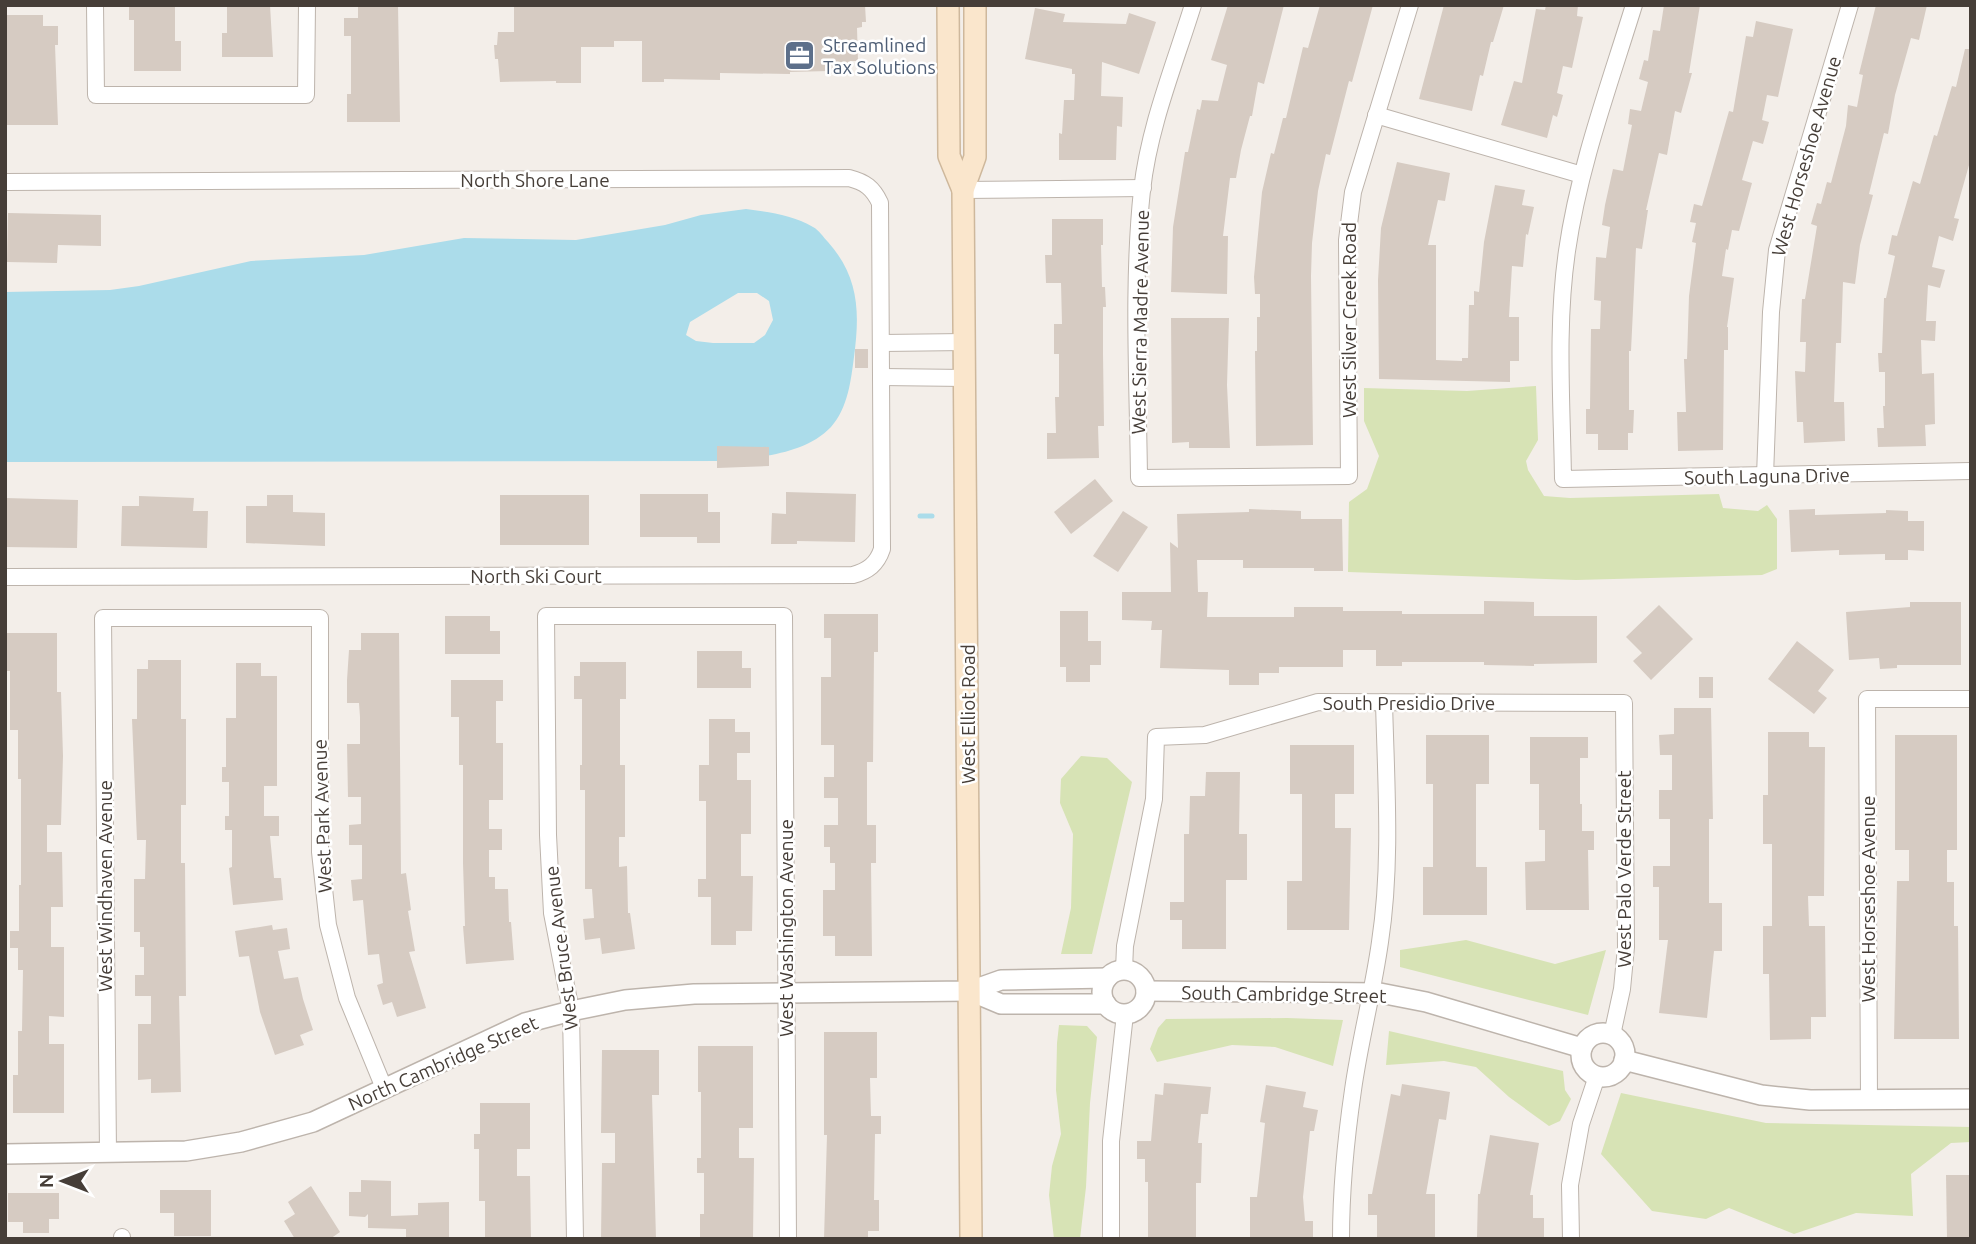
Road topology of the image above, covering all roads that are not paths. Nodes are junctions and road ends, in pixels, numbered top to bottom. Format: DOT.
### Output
graph roads {
  1 [pos="95,5"];
  2 [pos="307,5"];
  3 [pos="948,5"];
  4 [pos="975,5"];
  5 [pos="1193,5"];
  6 [pos="1410,5"];
  7 [pos="1634,5"];
  8 [pos="1850,5"];
  9 [pos="1376,116"];
  10 [pos="1582,175"];
  11 [pos="5,182"];
  12 [pos="1143,188"];
  13 [pos="963,190"];
  14 [pos="965,342"];
  15 [pos="882,343"];
  16 [pos="881,377"];
  17 [pos="966,378"];
  18 [pos="1971,471"];
  19 [pos="1765,476"];
  20 [pos="1139,478"];
  21 [pos="5,577"];
  22 [pos="546,616"];
  23 [pos="320,618"];
  24 [pos="1971,699"];
  25 [pos="1384,702"];
  26 [pos="1624,703"];
  27 [pos="1116,974"];
  28 [pos="1146,990"];
  29 [pos="970,991"];
  30 [pos="786,993"];
  31 [pos="1371,993"];
  32 [pos="1106,1004"];
  33 [pos="571,1011"];
  34 [pos="1125,1014"];
  35 [pos="1612,1035"];
  36 [pos="1582,1048"];
  37 [pos="1624,1060"];
  38 [pos="1597,1076"];
  39 [pos="384,1088"];
  40 [pos="1971,1099"];
  41 [pos="1868,1100"];
  42 [pos="107,1153"];
  43 [pos="5,1154"];
  44 [pos="575,1239"];
  45 [pos="788,1239"];
  46 [pos="971,1239"];
  47 [pos="1111,1239"];
  48 [pos="1341,1239"];
  49 [pos="1571,1239"];
  1 -- 2 [label="street"];
  3 -- 13 [label="main road, West Elliot Road"];
  4 -- 13 [label="main road, West Elliot Road"];
  5 -- 12 [label="street, West Sierra Madre Avenue"];
  6 -- 9 [label="street, West Silver Creek Road"];
  7 -- 10 [label="street"];
  8 -- 19 [label="street, West Horseshoe Avenue"];
  9 -- 10 [label="street"];
  9 -- 20 [label="street, West Silver Creek Road"];
  10 -- 19 [label="street, South Laguna Drive"];
  11 -- 15 [label="street, North Shore Lane"];
  12 -- 13 [label="street"];
  12 -- 20 [label="street, West Sierra Madre Avenue"];
  13 -- 14 [label="main road, West Elliot Road"];
  14 -- 15 [label="street"];
  14 -- 17 [label="main road, West Elliot Road"];
  15 -- 16 [label="street, North Shore Lane"];
  16 -- 17 [label="street"];
  16 -- 21 [label="street, North Ski Court"];
  17 -- 29 [label="main road, West Elliot Road"];
  18 -- 19 [label="street, South Laguna Drive"];
  22 -- 30 [label="street, West Washington Avenue"];
  22 -- 33 [label="street, West Bruce Avenue"];
  23 -- 39 [label="street, West Park Avenue"];
  23 -- 42 [label="street, West Windhaven Avenue"];
  24 -- 41 [label="street, West Horseshoe Avenue"];
  25 -- 26 [label="street, South Presidio Drive"];
  25 -- 27 [label="street, South Presidio Drive"];
  25 -- 31 [label="street"];
  26 -- 35 [label="street, West Palo Verde Street"];
  27 -- 28 [label="street"];
  27 -- 29 [label="street"];
  27 -- 32 [label="street"];
  28 -- 31 [label="street, South Cambridge Street"];
  28 -- 34 [label="street"];
  29 -- 30 [label="street, North Cambridge Street"];
  29 -- 32 [label="street"];
  29 -- 46 [label="main road, West Elliot Road"];
  30 -- 33 [label="street, North Cambridge Street"];
  30 -- 45 [label="street, West Washington Avenue"];
  31 -- 36 [label="street, South Cambridge Street"];
  31 -- 48 [label="street"];
  32 -- 34 [label="street"];
  33 -- 39 [label="street, North Cambridge Street"];
  33 -- 44 [label="street, West Bruce Avenue"];
  34 -- 47 [label="street"];
  35 -- 36 [label="street"];
  35 -- 37 [label="street"];
  36 -- 38 [label="street"];
  37 -- 38 [label="street"];
  37 -- 41 [label="street"];
  38 -- 49 [label="street"];
  39 -- 42 [label="street, North Cambridge Street"];
  40 -- 41 [label="street"];
  42 -- 43 [label="street, North Cambridge Street"];
}
